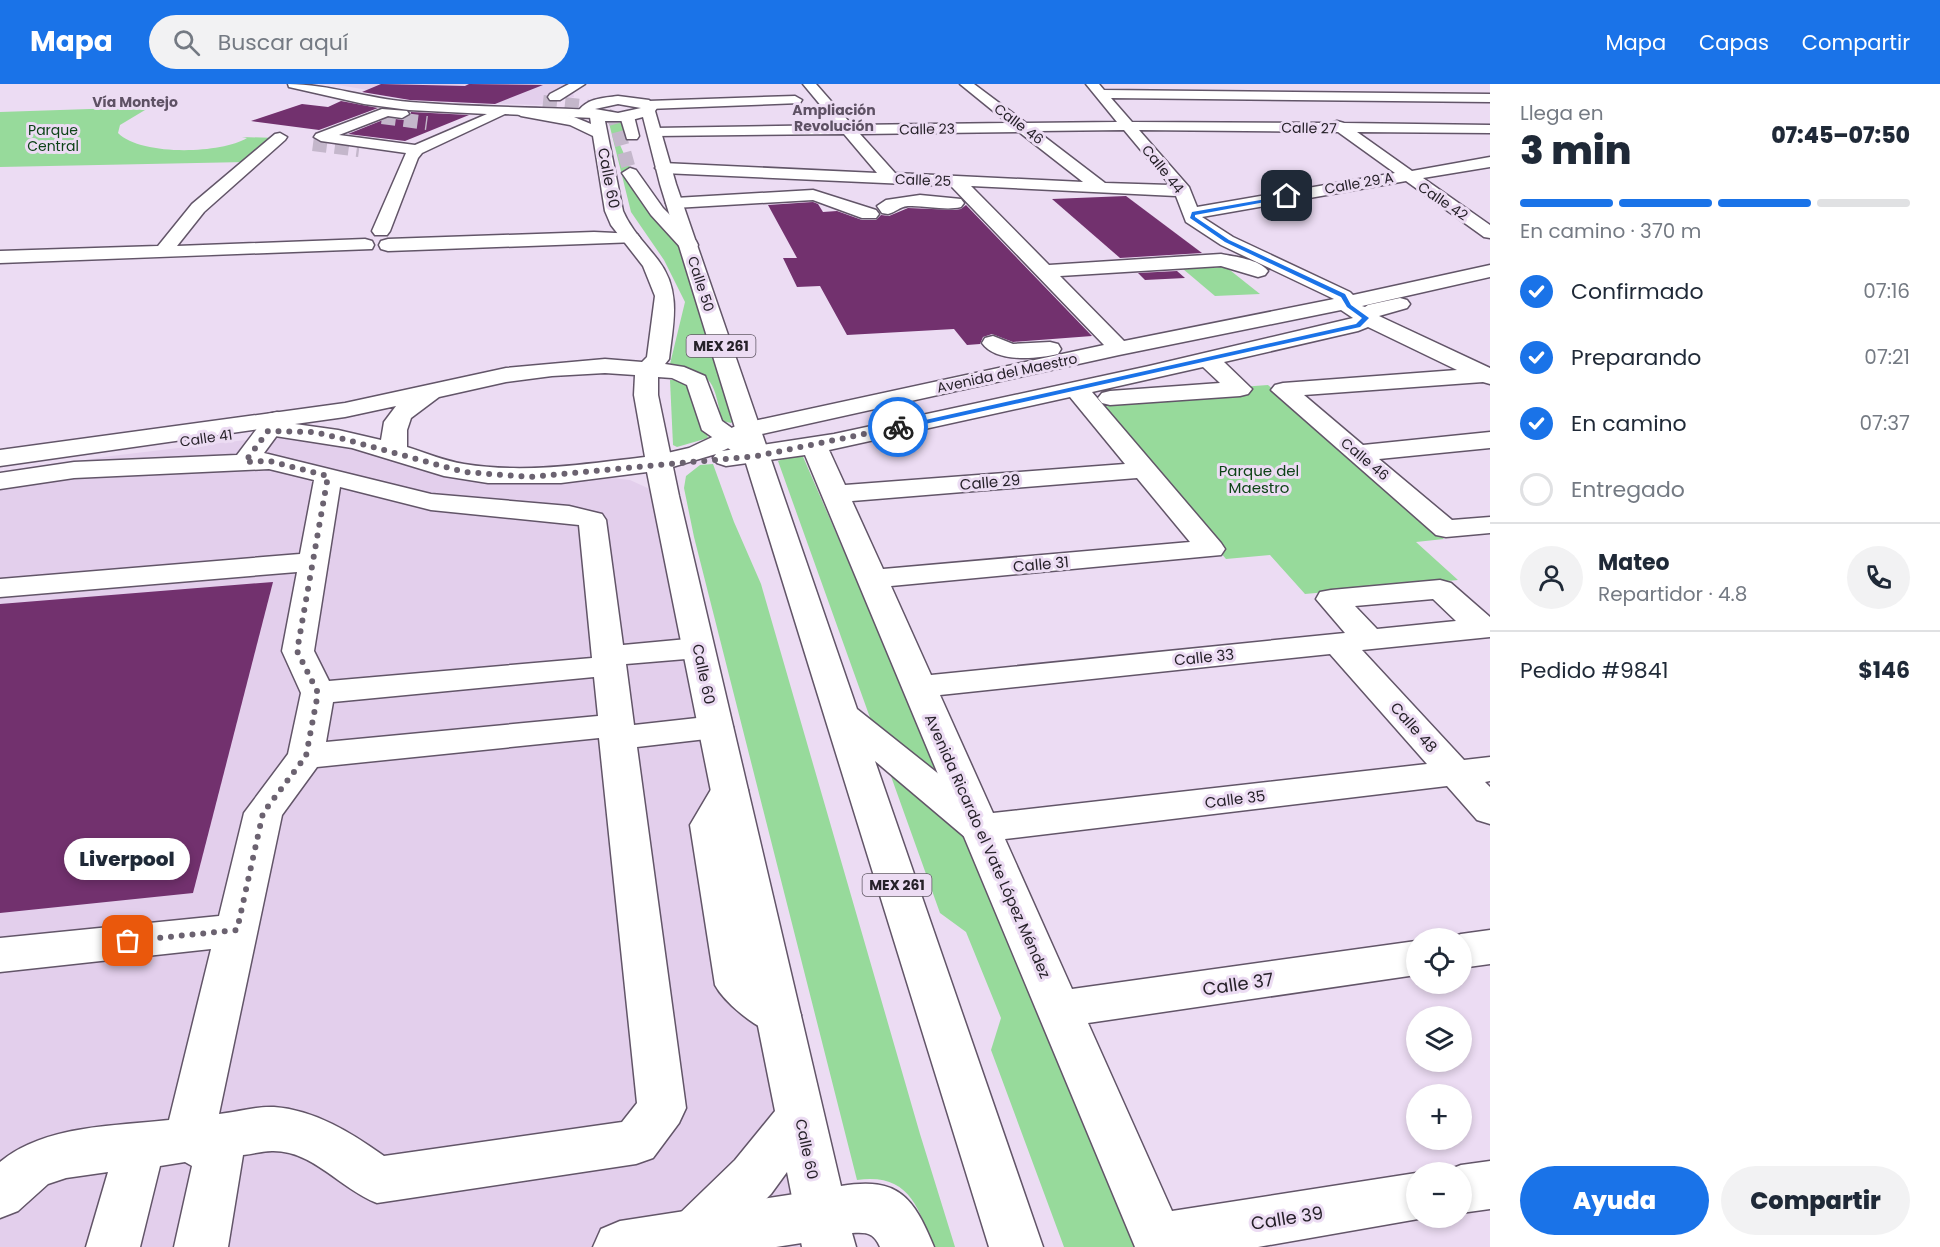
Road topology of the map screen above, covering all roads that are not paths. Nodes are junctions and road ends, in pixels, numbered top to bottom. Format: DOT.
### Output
graph roads {
  1 [pos="294,84"];
  2 [pos="809,84"];
  3 [pos="966,84"];
  4 [pos="1279,84"];
  5 [pos="1469,84"];
  6 [pos="784,85"];
  7 [pos="636,86"];
  8 [pos="735,86"];
  9 [pos="318,87"];
  10 [pos="1096,89"];
  11 [pos="1296,96"];
  12 [pos="555,97"];
  13 [pos="1490,97"];
  14 [pos="589,100"];
  15 [pos="742,101"];
  16 [pos="422,103"];
  17 [pos="520,106"];
  18 [pos="648,107"];
  19 [pos="504,111"];
  20 [pos="627,116"];
  21 [pos="437,124"];
  22 [pos="1127,126"];
  23 [pos="469,127"];
  24 [pos="1023,127"];
  25 [pos="1342,128"];
  26 [pos="1490,129"];
  27 [pos="848,130"];
  28 [pos="769,131"];
  29 [pos="601,134"];
  30 [pos="632,136"];
  31 [pos="280,137"];
  32 [pos="657,138"];
  33 [pos="359,150"];
  34 [pos="416,151"];
  35 [pos="1490,162"];
  36 [pos="684,169"];
  37 [pos="630,173"];
  38 [pos="1405,175"];
  39 [pos="666,176"];
  40 [pos="890,178"];
  41 [pos="956,181"];
  42 [pos="1100,187"];
  43 [pos="1183,191"];
  44 [pos="681,205"];
  45 [pos="959,205"];
  46 [pos="888,209"];
  47 [pos="614,211"];
  48 [pos="870,213"];
  49 [pos="1192,213"];
  50 [pos="1490,233"];
  51 [pos="384,238"];
  52 [pos="362,241"];
  53 [pos="636,245"];
  54 [pos="688,245"];
  55 [pos="1164,245"];
  56 [pos="167,246"];
  57 [pos="2,251"];
  58 [pos="1186,262"];
  59 [pos="1043,271"];
  60 [pos="1490,271"];
  61 [pos="1490,285"];
  62 [pos="1340,304"];
  63 [pos="1366,318"];
  64 [pos="1082,337"];
  65 [pos="993,343"];
  66 [pos="1119,348"];
  67 [pos="641,352"];
  68 [pos="1207,359"];
  69 [pos="1159,370"];
  70 [pos="1488,376"];
  71 [pos="984,378"];
  72 [pos="1086,387"];
  73 [pos="434,390"];
  74 [pos="1022,401"];
  75 [pos="273,425"];
  76 [pos="740,434"];
  77 [pos="163,435"];
  78 [pos="199,435"];
  79 [pos="1490,440"];
  80 [pos="814,445"];
  81 [pos="139,448"];
  82 [pos="394,452"];
  83 [pos="1357,453"];
  84 [pos="757,456"];
  85 [pos="0,458"];
  86 [pos="245,462"];
  87 [pos="659,464"];
  88 [pos="183,465"];
  89 [pos="0,468"];
  90 [pos="100,469"];
  91 [pos="1145,470"];
  92 [pos="564,475"];
  93 [pos="328,476"];
  94 [pos="0,481"];
  95 [pos="834,494"];
  96 [pos="666,496"];
  97 [pos="1490,525"];
  98 [pos="313,562"];
  99 [pos="871,579"];
  100 [pos="0,588"];
  101 [pos="1486,628"];
  102 [pos="1354,642"];
  103 [pos="698,648"];
  104 [pos="608,661"];
  105 [pos="919,687"];
  106 [pos="318,693"];
  107 [pos="842,714"];
  108 [pos="715,727"];
  109 [pos="617,731"];
  110 [pos="306,756"];
  111 [pos="1473,771"];
  112 [pos="1490,811"];
  113 [pos="980,828"];
  114 [pos="237,930"];
  115 [pos="1490,947"];
  116 [pos="1472,949"];
  117 [pos="0,955"];
  118 [pos="1406,959"];
  119 [pos="1059,1009"];
  120 [pos="800,1117"];
  121 [pos="189,1139"];
  122 [pos="140,1145"];
  123 [pos="1490,1185"];
  124 [pos="1472,1187"];
  125 [pos="0,1194"];
  126 [pos="1406,1199"];
  127 [pos="825,1231"];
  128 [pos="695,1235"];
  129 [pos="1161,1243"];
  130 [pos="113,1247"];
  131 [pos="201,1247"];
  132 [pos="620,1247"];
  133 [pos="907,1247"];
  134 [pos="1016,1247"];
  1 -- 9 [label="street"];
  2 -- 27 [label="street"];
  3 -- 24 [label="street, Calle 46"];
  4 -- 11 [label="street, Calle 42"];
  5 -- 13 [label="street"];
  6 -- 15 [label="street"];
  7 -- 18 [label="street, Calle 50 / MEX 261"];
  8 -- 15 [label="street"];
  9 -- 16 [label="street"];
  9 -- 19 [label="street"];
  10 -- 11 [label="street"];
  10 -- 22 [label="street, Calle 44"];
  11 -- 13 [label="street"];
  11 -- 25 [label="street, Calle 42"];
  12 -- 14 [label="street"];
  14 -- 16 [label="street"];
  14 -- 17 [label="street"];
  14 -- 18 [label="street"];
  14 -- 20 [label="street"];
  14 -- 29 [label="street, Calle 60"];
  15 -- 18 [label="street"];
  16 -- 17 [label="street"];
  17 -- 19 [label="street"];
  17 -- 29 [label="street"];
  18 -- 20 [label="street"];
  18 -- 28 [label="street"];
  18 -- 32 [label="street, Calle 50 / MEX 261"];
  19 -- 23 [label="street"];
  20 -- 30 [label="street"];
  21 -- 23 [label="street"];
  22 -- 24 [label="street, Calle 23"];
  22 -- 25 [label="street, Calle 27"];
  22 -- 43 [label="street, Calle 44"];
  23 -- 34 [label="street"];
  23 -- 34 [label="street"];
  24 -- 27 [label="street, Calle 23"];
  24 -- 42 [label="street, Calle 46"];
  25 -- 26 [label="street, Calle 27"];
  25 -- 38 [label="street, Calle 42"];
  27 -- 28 [label="street, Calle 23"];
  27 -- 40 [label="street"];
  28 -- 32 [label="street, Calle 23"];
  29 -- 47 [label="street, Calle 60"];
  31 -- 56 [label="street"];
  32 -- 36 [label="street"];
  32 -- 39 [label="street, Calle 50 / MEX 261"];
  33 -- 34 [label="street"];
  34 -- 51 [label="street"];
  35 -- 38 [label="street, Calle 29 A"];
  36 -- 39 [label="street, Calle 25"];
  36 -- 40 [label="street, Calle 25"];
  37 -- 54 [label="street"];
  38 -- 49 [label="street, Calle 29 A"];
  38 -- 50 [label="street, Calle 42"];
  39 -- 44 [label="street, Calle 50 / MEX 261"];
  40 -- 41 [label="street, Calle 25"];
  41 -- 42 [label="street, Calle 25"];
  41 -- 59 [label="street"];
  42 -- 43 [label="street, Calle 25"];
  43 -- 49 [label="street, Calle 44"];
  44 -- 48 [label="street"];
  44 -- 54 [label="street, Calle 50 / MEX 261"];
  45 -- 46 [label="street"];
  47 -- 51 [label="street"];
  47 -- 53 [label="street, Calle 60"];
  49 -- 62 [label="street, Calle 44"];
  51 -- 52 [label="street"];
  51 -- 53 [label="street"];
  52 -- 56 [label="street"];
  52 -- 57 [label="street"];
  53 -- 67 [label="street"];
  53 -- 67 [label="street, Calle 60"];
  54 -- 76 [label="street, Calle 50 / MEX 261"];
  55 -- 58 [label="street"];
  56 -- 57 [label="street"];
  58 -- 59 [label="street"];
  58 -- 62 [label="street"];
  59 -- 66 [label="street"];
  60 -- 62 [label="street, Avenida del Maestro"];
  61 -- 63 [label="street, Avenida del Maestro"];
  62 -- 63 [label="street, Calle 44"];
  62 -- 66 [label="street, Avenida del Maestro"];
  63 -- 68 [label="street, Avenida del Maestro"];
  63 -- 70 [label="street, Calle 44"];
  64 -- 65 [label="street"];
  66 -- 69 [label="street"];
  66 -- 71 [label="street, Avenida del Maestro"];
  67 -- 73 [label="street, Calle 41"];
  67 -- 76 [label="street, Calle 41"];
  67 -- 87 [label="street, Calle 60"];
  68 -- 69 [label="street, Avenida del Maestro"];
  68 -- 72 [label="street"];
  69 -- 72 [label="street, Avenida del Maestro"];
  70 -- 83 [label="street, Calle 46"];
  71 -- 74 [label="street"];
  71 -- 76 [label="street, Avenida del Maestro"];
  72 -- 74 [label="street, Avenida del Maestro"];
  72 -- 91 [label="street"];
  73 -- 75 [label="street, Calle 41"];
  73 -- 82 [label="street"];
  74 -- 80 [label="street, Avenida del Maestro"];
  75 -- 78 [label="street, Calle 41"];
  75 -- 82 [label="street, Calle 41"];
  75 -- 86 [label="street"];
  76 -- 84 [label="street"];
  76 -- 87 [label="street, Avenida del Maestro"];
  77 -- 78 [label="street, Calle 41"];
  77 -- 81 [label="street"];
  77 -- 85 [label="street, Calle 41"];
  78 -- 81 [label="street, Calle 41"];
  78 -- 88 [label="street"];
  79 -- 83 [label="street"];
  80 -- 84 [label="street, Avenida del Maestro"];
  80 -- 95 [label="street, Avenida Ricardo el Vate López Méndez"];
  81 -- 89 [label="street, Calle 41"];
  81 -- 90 [label="street"];
  82 -- 92 [label="street, Calle 41"];
  83 -- 97 [label="street, Calle 46"];
  84 -- 87 [label="street, Avenida del Maestro"];
  84 -- 107 [label="street, MEX 261"];
  86 -- 88 [label="street"];
  86 -- 93 [label="street"];
  87 -- 92 [label="street, Calle 41"];
  87 -- 96 [label="street, Calle 60"];
  88 -- 90 [label="street"];
  90 -- 94 [label="street"];
  91 -- 95 [label="street, Calle 29"];
  91 -- 99 [label="street, Calle 31"];
  92 -- 96 [label="street"];
  93 -- 98 [label="street"];
  93 -- 104 [label="street"];
  95 -- 99 [label="street, Avenida Ricardo el Vate López Méndez"];
  96 -- 103 [label="street, Calle 60"];
  98 -- 100 [label="street"];
  98 -- 106 [label="street"];
  99 -- 105 [label="street, Avenida Ricardo el Vate López Méndez"];
  101 -- 102 [label="street, Calle 33"];
  101 -- 102 [label="street, Calle 48"];
  102 -- 105 [label="street, Calle 33"];
  102 -- 111 [label="street, Calle 48"];
  103 -- 104 [label="street"];
  103 -- 108 [label="street, Calle 60"];
  104 -- 106 [label="street"];
  104 -- 109 [label="street"];
  105 -- 113 [label="street, Avenida Ricardo el Vate López Méndez"];
  106 -- 110 [label="street"];
  107 -- 113 [label="street"];
  107 -- 134 [label="street, MEX 261"];
  108 -- 109 [label="street"];
  108 -- 120 [label="street, Calle 60"];
  109 -- 110 [label="street"];
  109 -- 121 [label="street"];
  110 -- 114 [label="street"];
  111 -- 112 [label="street, Calle 48"];
  111 -- 113 [label="street, Calle 35"];
  113 -- 119 [label="street, Avenida Ricardo el Vate López Méndez"];
  114 -- 117 [label="street"];
  114 -- 121 [label="street"];
  115 -- 116 [label="street"];
  118 -- 119 [label="street, Calle 37"];
  119 -- 129 [label="street, Avenida Ricardo el Vate López Méndez"];
  120 -- 127 [label="street, Calle 60"];
  120 -- 128 [label="street"];
  121 -- 122 [label="street"];
  121 -- 131 [label="street"];
  122 -- 125 [label="street"];
  122 -- 130 [label="street"];
  123 -- 124 [label="street"];
  126 -- 129 [label="street, Calle 39"];
  127 -- 128 [label="street"];
  127 -- 133 [label="street"];
  128 -- 132 [label="street"];
}
